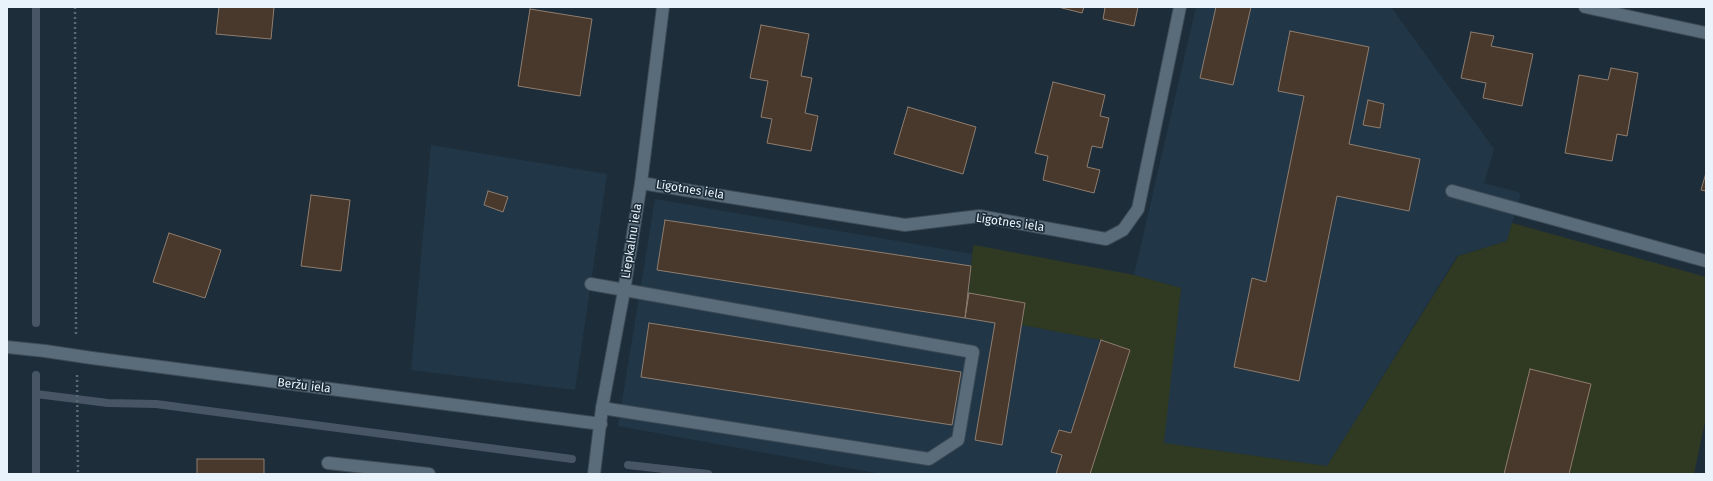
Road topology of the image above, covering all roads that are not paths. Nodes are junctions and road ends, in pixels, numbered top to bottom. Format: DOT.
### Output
graph roads {
  1 [pos="663,7"];
  2 [pos="1180,7"];
  3 [pos="1585,7"];
  4 [pos="1706,33"];
  5 [pos="641,183"];
  6 [pos="1452,192"];
  7 [pos="1706,261"];
  8 [pos="591,284"];
  9 [pos="624,291"];
  10 [pos="7,347"];
  11 [pos="602,408"];
  12 [pos="601,424"];
  13 [pos="328,463"];
  14 [pos="429,474"];
  15 [pos="594,474"];
  1 -- 5 [label="street, Liepkalnu iela"];
  2 -- 5 [label="street, Līgotnes iela"];
  3 -- 4 [label="street"];
  5 -- 9 [label="street, Liepkalnu iela"];
  6 -- 7 [label="street"];
  8 -- 9 [label="street"];
  9 -- 11 [label="street, Liepkalnu iela"];
  9 -- 11 [label="street"];
  10 -- 12 [label="street, Beržu iela"];
  11 -- 12 [label="street, Liepkalnu iela"];
  12 -- 15 [label="street, Liepkalnu iela"];
  13 -- 14 [label="street"];
}
